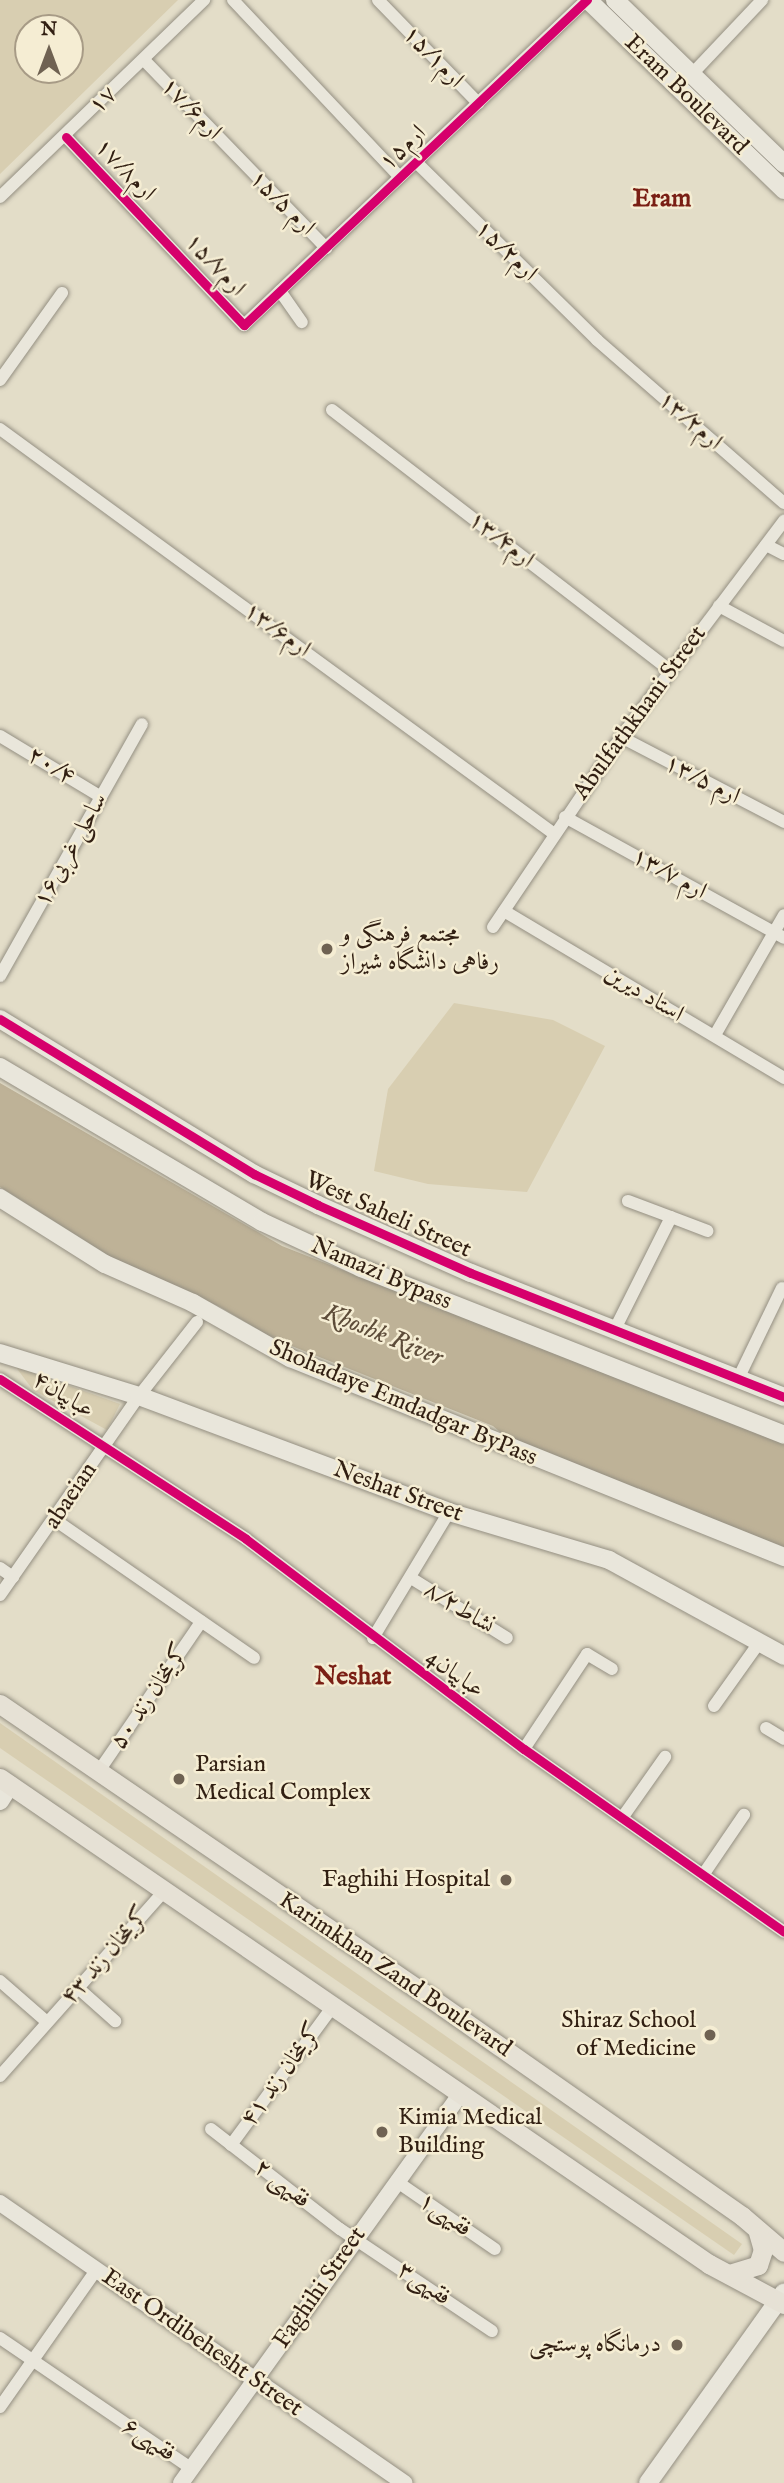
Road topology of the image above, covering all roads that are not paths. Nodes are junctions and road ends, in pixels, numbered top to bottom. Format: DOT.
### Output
graph roads {
  1 [pos="204,0"];
  2 [pos="233,0"];
  3 [pos="378,0"];
  4 [pos="588,0"];
  5 [pos="615,0"];
  6 [pos="762,0"];
  7 [pos="144,60"];
  8 [pos="692,74"];
  9 [pos="478,103"];
  10 [pos="66,137"];
  11 [pos="238,159"];
  12 [pos="416,162"];
  13 [pos="784,164"];
  14 [pos="400,177"];
  15 [pos="784,190"];
  16 [pos="0,197"];
  17 [pos="157,231"];
  18 [pos="326,248"];
  19 [pos="280,291"];
  20 [pos="62,293"];
  21 [pos="302,322"];
  22 [pos="244,325"];
  23 [pos="597,340"];
  24 [pos="0,380"];
  25 [pos="332,410"];
  26 [pos="0,429"];
  27 [pos="784,503"];
  28 [pos="784,521"];
  29 [pos="766,545"];
  30 [pos="784,554"];
  31 [pos="719,607"];
  32 [pos="784,641"];
  33 [pos="671,671"];
  34 [pos="142,724"];
  35 [pos="0,736"];
  36 [pos="621,737"];
  37 [pos="101,797"];
  38 [pos="565,817"];
  39 [pos="784,822"];
  40 [pos="553,833"];
  41 [pos="504,911"];
  42 [pos="784,915"];
  43 [pos="493,927"];
  44 [pos="779,935"];
  45 [pos="0,976"];
  46 [pos="0,1019"];
  47 [pos="715,1035"];
  48 [pos="0,1068"];
  49 [pos="784,1077"];
  50 [pos="0,1198"];
  51 [pos="628,1200"];
  52 [pos="671,1217"];
  53 [pos="707,1231"];
  54 [pos="782,1288"];
  55 [pos="197,1322"];
  56 [pos="614,1331"];
  57 [pos="0,1353"];
  58 [pos="0,1379"];
  59 [pos="738,1379"];
  60 [pos="783,1395"];
  61 [pos="139,1396"];
  62 [pos="784,1434"];
  63 [pos="106,1444"];
  64 [pos="449,1512"];
  65 [pos="55,1520"];
  66 [pos="784,1557"];
  67 [pos="0,1568"];
  68 [pos="13,1577"];
  69 [pos="411,1578"];
  70 [pos="0,1595"];
  71 [pos="201,1622"];
  72 [pos="507,1637"];
  73 [pos="373,1639"];
  74 [pos="759,1643"];
  75 [pos="784,1656"];
  76 [pos="254,1658"];
  77 [pos="612,1669"];
  78 [pos="0,1704"];
  79 [pos="714,1706"];
  80 [pos="766,1727"];
  81 [pos="784,1739"];
  82 [pos="524,1749"];
  83 [pos="665,1757"];
  84 [pos="99,1771"];
  85 [pos="3,1788"];
  86 [pos="744,1815"];
  87 [pos="622,1818"];
  88 [pos="704,1875"];
  89 [pos="163,1891"];
  90 [pos="784,1932"];
  91 [pos="0,1981"];
  92 [pos="78,1988"];
  93 [pos="333,2006"];
  94 [pos="115,2021"];
  95 [pos="47,2022"];
  96 [pos="0,2076"];
  97 [pos="461,2094"];
  98 [pos="211,2129"];
  99 [pos="231,2144"];
  100 [pos="396,2181"];
  101 [pos="0,2203"];
  102 [pos="758,2233"];
  103 [pos="355,2238"];
  104 [pos="495,2249"];
  105 [pos="784,2252"];
  106 [pos="97,2269"];
  107 [pos="729,2274"];
  108 [pos="782,2299"];
  109 [pos="492,2331"];
  110 [pos="0,2339"];
  111 [pos="32,2361"];
  112 [pos="256,2381"];
  113 [pos="0,2407"];
  114 [pos="187,2479"];
  115 [pos="404,2483"];
  116 [pos="648,2483"];
  1 -- 7 [label="street, ۱۷"];
  2 -- 14 [label="street"];
  3 -- 9 [label="street, ارم۱۵/۱"];
  4 -- 9 [label="street, ارم۱۵"];
  4 -- 15 [label="main road, Eram Boulevard"];
  5 -- 8 [label="main road, Eram Boulevard"];
  6 -- 8 [label="street"];
  7 -- 10 [label="street, ۱۷"];
  7 -- 11 [label="street, ارم۱۷/۶"];
  8 -- 13 [label="main road, Eram Boulevard"];
  9 -- 12 [label="street, ارم۱۵"];
  10 -- 16 [label="street, ۱۷"];
  10 -- 17 [label="street, ارم۱۷/۸"];
  11 -- 18 [label="street, ارم ۱۵/۵"];
  12 -- 14 [label="street, ارم۱۵"];
  12 -- 23 [label="street, ۱۵/۲ارم"];
  14 -- 18 [label="street, ارم۱۵"];
  17 -- 22 [label="street, ارم۱۵/۷"];
  18 -- 19 [label="street, ارم۱۵"];
  19 -- 21 [label="street"];
  19 -- 22 [label="street, ارم۱۵"];
  20 -- 24 [label="street"];
  23 -- 27 [label="street, ۱۳/۲ارم"];
  25 -- 33 [label="street, ۱۳/۴ارم"];
  26 -- 40 [label="street, ۱۳/۶ارم"];
  28 -- 29 [label="street, Abulfathkhani Street"];
  29 -- 30 [label="street"];
  29 -- 31 [label="street, Abulfathkhani Street"];
  31 -- 32 [label="street"];
  31 -- 33 [label="street, Abulfathkhani Street"];
  33 -- 36 [label="street, Abulfathkhani Street"];
  34 -- 37 [label="street, ساحلی غربی۱۶"];
  35 -- 37 [label="street, ۲۰/۴"];
  36 -- 38 [label="street, Abulfathkhani Street"];
  36 -- 39 [label="street, ۱۳/۵ ارم"];
  37 -- 45 [label="street, ساحلی غربی۱۶"];
  38 -- 40 [label="street, Abulfathkhani Street"];
  38 -- 44 [label="street, ۱۳/۷ ارم"];
  40 -- 41 [label="street, Abulfathkhani Street"];
  41 -- 43 [label="street, Abulfathkhani Street"];
  41 -- 47 [label="street, استاد دیرین"];
  42 -- 44 [label="street"];
  44 -- 47 [label="street"];
  46 -- 56 [label="main road, West Saheli Street"];
  47 -- 49 [label="street, استاد دیرین"];
  48 -- 62 [label="main road, Namazi Bypass"];
  50 -- 66 [label="main road, Shohadaye Emdadgar ByPass"];
  51 -- 52 [label="street"];
  52 -- 53 [label="street"];
  52 -- 56 [label="street"];
  54 -- 59 [label="street"];
  55 -- 61 [label="street, abaeian"];
  56 -- 59 [label="main road, West Saheli Street"];
  57 -- 61 [label="main road, Neshat Street"];
  58 -- 63 [label="street, عباییان۴"];
  59 -- 60 [label="main road, West Saheli Street"];
  61 -- 63 [label="street, abaeian"];
  61 -- 64 [label="main road, Neshat Street"];
  63 -- 65 [label="street, abaeian"];
  63 -- 73 [label="street, عباییان4"];
  64 -- 69 [label="street"];
  64 -- 74 [label="main road, Neshat Street"];
  65 -- 68 [label="street, abaeian"];
  65 -- 71 [label="street"];
  67 -- 68 [label="street"];
  68 -- 70 [label="street, abaeian"];
  69 -- 72 [label="street, نشاط۸/۲"];
  69 -- 73 [label="street"];
  71 -- 76 [label="street"];
  71 -- 84 [label="street, کریمخان زند ۵۰"];
  73 -- 82 [label="street, عباییان4"];
  74 -- 75 [label="main road, Neshat Street"];
  74 -- 79 [label="street"];
  77 -- 82 [label="street"];
  78 -- 84 [label="main road, Karimkhan Zand Boulevard"];
  80 -- 81 [label="street"];
  82 -- 87 [label="street, عباییان4"];
  83 -- 87 [label="street"];
  84 -- 102 [label="main road, Karimkhan Zand Boulevard"];
  85 -- 89 [label="main road"];
  86 -- 88 [label="street"];
  87 -- 88 [label="street, عباییان4"];
  88 -- 90 [label="street, عباییان4"];
  89 -- 92 [label="street, کریمخان زند ۴۳"];
  89 -- 93 [label="main road"];
  91 -- 95 [label="street"];
  92 -- 94 [label="street"];
  92 -- 95 [label="street, کریمخان زند ۴۳"];
  93 -- 97 [label="main road"];
  93 -- 99 [label="street, کریمخان زند ۴۱"];
  95 -- 96 [label="street, کریمخان زند ۴۳"];
  97 -- 100 [label="street, Faghihi Street"];
  97 -- 107 [label="main road"];
  98 -- 99 [label="street, ۲ فقیهی"];
  99 -- 103 [label="street, ۲ فقیهی"];
  100 -- 103 [label="street, Faghihi Street"];
  100 -- 104 [label="street, فقیهی۱"];
  101 -- 106 [label="street, East Ordibehesht Street"];
  102 -- 105 [label="main road, Karimkhan Zand Boulevard"];
  102 -- 107 [label="main road"];
  103 -- 109 [label="street, فقیهی۳"];
  103 -- 112 [label="street, Faghihi Street"];
  106 -- 111 [label="street"];
  106 -- 112 [label="street, East Ordibehesht Street"];
  107 -- 108 [label="main road"];
  108 -- 116 [label="main road"];
  110 -- 111 [label="street, فقیهی۶"];
  111 -- 113 [label="street"];
  111 -- 114 [label="street, فقیهی۶"];
  112 -- 114 [label="street, Faghihi Street"];
  112 -- 115 [label="street, East Ordibehesht Street"];
}
